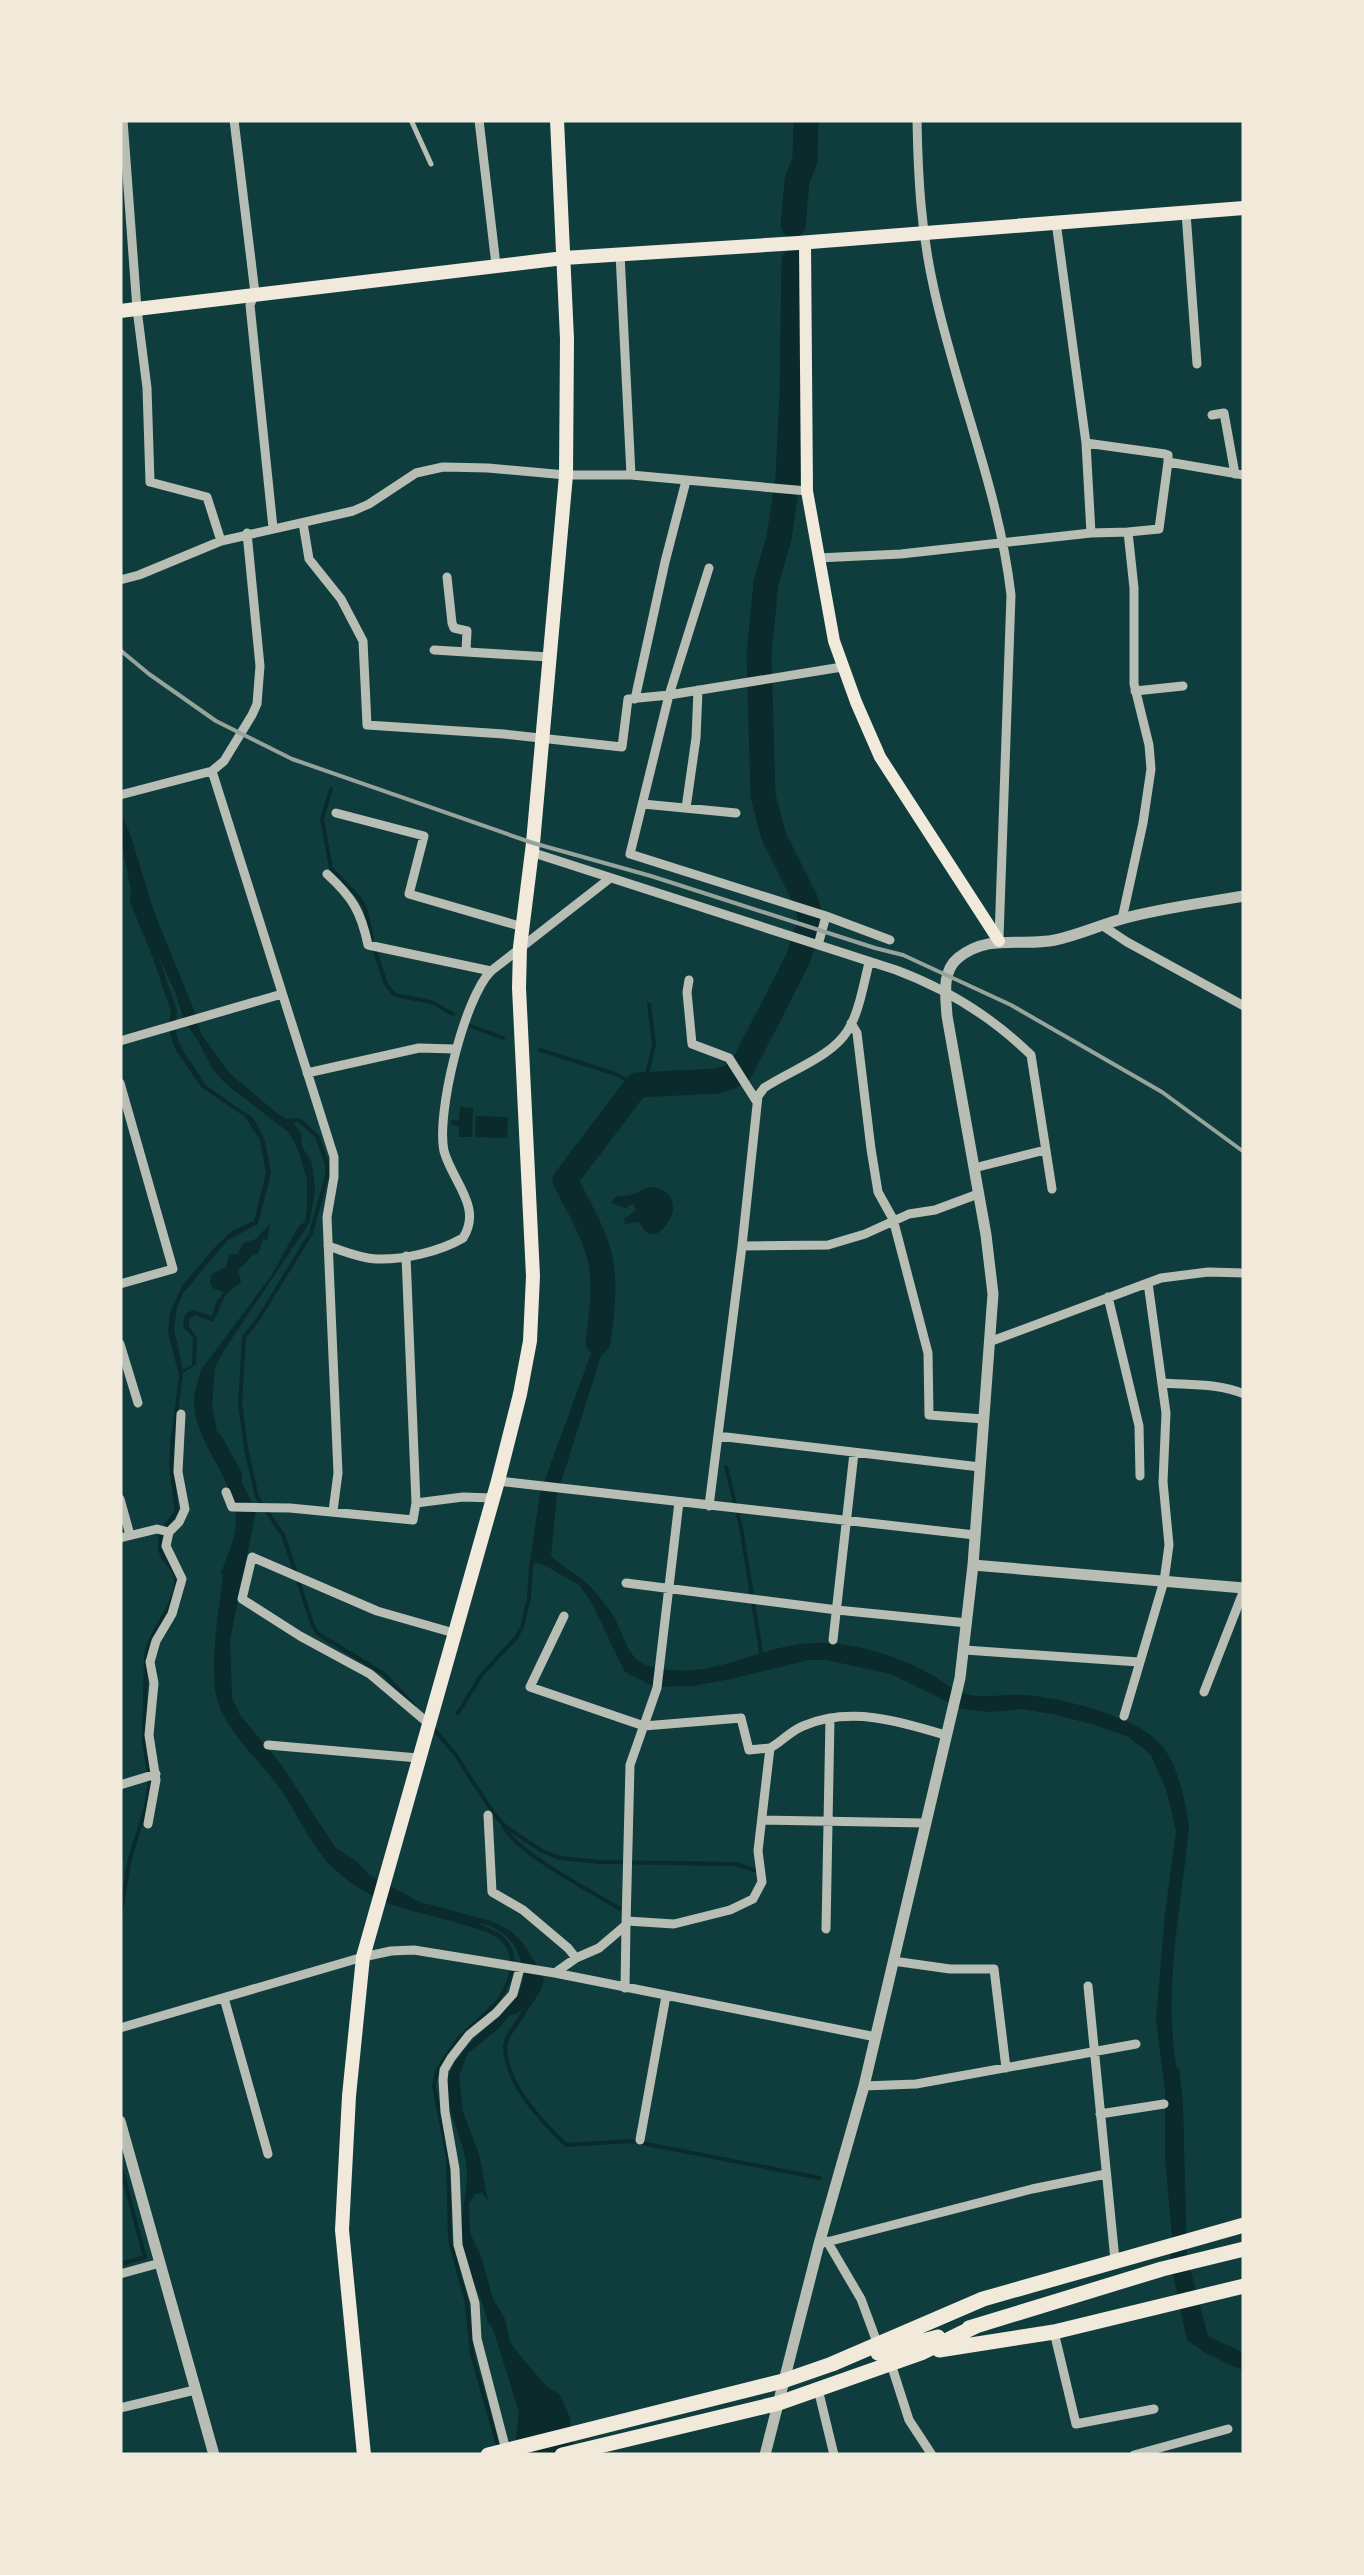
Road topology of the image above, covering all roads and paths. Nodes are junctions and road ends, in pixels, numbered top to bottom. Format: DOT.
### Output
graph roads {
  1 [pos="122,120"];
  2 [pos="234,120"];
  3 [pos="411,120"];
  4 [pos="479,120"];
  5 [pos="557,120"];
  6 [pos="917,120"];
  7 [pos="431,164"];
  8 [pos="1244,208"];
  9 [pos="1186,212"];
  10 [pos="1056,222"];
  11 [pos="923,233"];
  12 [pos="805,243"];
  13 [pos="620,254"];
  14 [pos="564,258"];
  15 [pos="496,265"];
  16 [pos="254,293"];
  17 [pos="138,309"];
  18 [pos="120,311"];
  19 [pos="1197,364"];
  20 [pos="1212,415"];
  21 [pos="1086,444"];
  22 [pos="1168,462"];
  23 [pos="1240,474"];
  24 [pos="566,475"];
  25 [pos="632,475"];
  26 [pos="686,480"];
  27 [pos="807,490"];
  28 [pos="303,522"];
  29 [pos="273,528"];
  30 [pos="1128,532"];
  31 [pos="247,533"];
  32 [pos="1091,533"];
  33 [pos="220,540"];
  34 [pos="1004,542"];
  35 [pos="818,558"];
  36 [pos="708,568"];
  37 [pos="447,577"];
  38 [pos="120,580"];
  39 [pos="434,650"];
  40 [pos="466,652"];
  41 [pos="549,657"];
  42 [pos="842,667"];
  43 [pos="1183,686"];
  44 [pos="698,690"];
  45 [pos="1136,690"];
  46 [pos="669,695"];
  47 [pos="635,698"];
  48 [pos="542,738"];
  49 [pos="212,772"];
  50 [pos="120,795"];
  51 [pos="643,804"];
  52 [pos="686,808"];
  53 [pos="336,813"];
  54 [pos="736,813"];
  55 [pos="531,852"];
  56 [pos="326,874"];
  57 [pos="609,879"];
  58 [pos="1244,896"];
  59 [pos="826,916"];
  60 [pos="1122,919"];
  61 [pos="523,926"];
  62 [pos="1103,926"];
  63 [pos="890,940"];
  64 [pos="998,941"];
  65 [pos="816,944"];
  66 [pos="520,947"];
  67 [pos="870,962"];
  68 [pos="491,971"];
  69 [pos="688,980"];
  70 [pos="945,992"];
  71 [pos="282,994"];
  72 [pos="1244,1006"];
  73 [pos="852,1024"];
  74 [pos="120,1041"];
  75 [pos="455,1049"];
  76 [pos="307,1074"];
  77 [pos="120,1083"];
  78 [pos="757,1102"];
  79 [pos="1046,1150"];
  80 [pos="974,1168"];
  81 [pos="1052,1190"];
  82 [pos="978,1194"];
  83 [pos="893,1219"];
  84 [pos="328,1246"];
  85 [pos="742,1246"];
  86 [pos="406,1256"];
  87 [pos="1244,1273"];
  88 [pos="1148,1283"];
  89 [pos="120,1284"];
  90 [pos="1108,1298"];
  91 [pos="990,1342"];
  92 [pos="120,1344"];
  93 [pos="1162,1384"];
  94 [pos="1244,1394"];
  95 [pos="138,1404"];
  96 [pos="181,1414"];
  97 [pos="984,1419"];
  98 [pos="718,1436"];
  99 [pos="854,1453"];
  100 [pos="980,1467"];
  101 [pos="1140,1476"];
  102 [pos="498,1481"];
  103 [pos="226,1492"];
  104 [pos="493,1498"];
  105 [pos="120,1499"];
  106 [pos="679,1502"];
  107 [pos="416,1503"];
  108 [pos="709,1506"];
  109 [pos="334,1511"];
  110 [pos="846,1522"];
  111 [pos="169,1532"];
  112 [pos="975,1535"];
  113 [pos="125,1537"];
  114 [pos="972,1565"];
  115 [pos="1164,1581"];
  116 [pos="626,1583"];
  117 [pos="669,1588"];
  118 [pos="1244,1589"];
  119 [pos="837,1610"];
  120 [pos="564,1616"];
  121 [pos="967,1623"];
  122 [pos="454,1633"];
  123 [pos="833,1640"];
  124 [pos="964,1650"];
  125 [pos="1138,1662"];
  126 [pos="1204,1692"];
  127 [pos="1124,1716"];
  128 [pos="830,1718"];
  129 [pos="428,1723"];
  130 [pos="644,1726"];
  131 [pos="945,1734"];
  132 [pos="268,1744"];
  133 [pos="770,1748"];
  134 [pos="418,1758"];
  135 [pos="156,1774"];
  136 [pos="120,1785"];
  137 [pos="488,1816"];
  138 [pos="762,1820"];
  139 [pos="829,1822"];
  140 [pos="924,1823"];
  141 [pos="148,1824"];
  142 [pos="626,1923"];
  143 [pos="826,1930"];
  144 [pos="363,1956"];
  145 [pos="576,1958"];
  146 [pos="894,1961"];
  147 [pos="521,1968"];
  148 [pos="551,1973"];
  149 [pos="1088,1986"];
  150 [pos="625,1988"];
  151 [pos="666,1996"];
  152 [pos="224,1998"];
  153 [pos="120,2028"];
  154 [pos="876,2037"];
  155 [pos="1136,2044"];
  156 [pos="1095,2052"];
  157 [pos="1006,2068"];
  158 [pos="864,2086"];
  159 [pos="1164,2104"];
  160 [pos="1100,2114"];
  161 [pos="120,2120"];
  162 [pos="640,2140"];
  163 [pos="268,2154"];
  164 [pos="1106,2174"];
  165 [pos="1244,2225"];
  166 [pos="822,2242"];
  167 [pos="1244,2249"];
  168 [pos="1116,2260"];
  169 [pos="160,2263"];
  170 [pos="120,2274"];
  171 [pos="1244,2286"];
  172 [pos="976,2326"];
  173 [pos="1054,2332"];
  174 [pos="878,2345"];
  175 [pos="921,2353"];
  176 [pos="832,2364"];
  177 [pos="891,2364"];
  178 [pos="782,2382"];
  179 [pos="818,2389"];
  180 [pos="194,2390"];
  181 [pos="779,2403"];
  182 [pos="120,2408"];
  183 [pos="1154,2409"];
  184 [pos="1228,2429"];
  185 [pos="512,2449"];
  186 [pos="615,2449"];
  187 [pos="570,2453"];
  188 [pos="214,2455"];
  189 [pos="364,2455"];
  190 [pos="488,2455"];
  191 [pos="765,2455"];
  192 [pos="834,2455"];
  193 [pos="932,2455"];
  194 [pos="1134,2455"];
  1 -- 17 [label="street"];
  2 -- 16 [label="street"];
  3 -- 7 [label="lane"];
  4 -- 15 [label="street"];
  5 -- 14 [label="main road"];
  6 -- 11 [label="street"];
  8 -- 9 [label="main road"];
  9 -- 10 [label="main road"];
  9 -- 19 [label="street"];
  10 -- 11 [label="main road"];
  10 -- 21 [label="street"];
  11 -- 12 [label="main road"];
  11 -- 34 [label="street"];
  12 -- 13 [label="main road"];
  12 -- 27 [label="main road"];
  13 -- 14 [label="main road"];
  13 -- 25 [label="street"];
  14 -- 15 [label="main road"];
  14 -- 24 [label="main road"];
  15 -- 16 [label="main road"];
  16 -- 17 [label="main road"];
  16 -- 29 [label="street"];
  17 -- 18 [label="main road"];
  17 -- 33 [label="street"];
  20 -- 23 [label="street"];
  21 -- 22 [label="street"];
  21 -- 32 [label="street"];
  22 -- 23 [label="street"];
  22 -- 30 [label="street"];
  24 -- 25 [label="street"];
  24 -- 28 [label="street"];
  24 -- 41 [label="main road"];
  25 -- 26 [label="street"];
  26 -- 27 [label="street"];
  26 -- 47 [label="street"];
  27 -- 35 [label="main road"];
  28 -- 29 [label="street"];
  28 -- 48 [label="street"];
  29 -- 31 [label="street"];
  30 -- 32 [label="street"];
  30 -- 45 [label="street"];
  31 -- 33 [label="street"];
  31 -- 49 [label="street"];
  32 -- 34 [label="street"];
  33 -- 38 [label="street"];
  34 -- 35 [label="street"];
  34 -- 64 [label="street"];
  35 -- 42 [label="main road"];
  36 -- 46 [label="street"];
  37 -- 40 [label="street"];
  39 -- 40 [label="street"];
  40 -- 41 [label="street"];
  41 -- 48 [label="main road"];
  42 -- 44 [label="street"];
  42 -- 64 [label="main road"];
  43 -- 45 [label="street"];
  44 -- 46 [label="street"];
  44 -- 52 [label="street"];
  45 -- 60 [label="street"];
  46 -- 47 [label="street"];
  46 -- 51 [label="street"];
  47 -- 48 [label="street"];
  48 -- 55 [label="main road"];
  49 -- 50 [label="street"];
  49 -- 71 [label="street"];
  51 -- 52 [label="street"];
  51 -- 59 [label="street"];
  52 -- 54 [label="street"];
  53 -- 61 [label="street"];
  55 -- 57 [label="street"];
  55 -- 61 [label="main road"];
  56 -- 68 [label="street"];
  57 -- 65 [label="street"];
  57 -- 66 [label="street"];
  58 -- 60 [label="street"];
  59 -- 63 [label="street"];
  59 -- 65 [label="street"];
  60 -- 62 [label="street"];
  61 -- 66 [label="main road"];
  62 -- 64 [label="street"];
  62 -- 72 [label="street"];
  64 -- 70 [label="street"];
  65 -- 67 [label="street"];
  66 -- 68 [label="street"];
  66 -- 102 [label="main road"];
  67 -- 70 [label="street"];
  67 -- 73 [label="street"];
  68 -- 75 [label="street"];
  69 -- 78 [label="street"];
  70 -- 79 [label="street"];
  70 -- 80 [label="street"];
  71 -- 74 [label="street"];
  71 -- 76 [label="street"];
  73 -- 78 [label="street"];
  73 -- 83 [label="street"];
  75 -- 76 [label="street"];
  75 -- 86 [label="street"];
  76 -- 84 [label="street"];
  77 -- 89 [label="street"];
  78 -- 85 [label="street"];
  79 -- 80 [label="street"];
  79 -- 81 [label="street"];
  80 -- 82 [label="street"];
  82 -- 83 [label="street"];
  82 -- 91 [label="street"];
  83 -- 85 [label="street"];
  83 -- 97 [label="street"];
  84 -- 86 [label="street"];
  84 -- 109 [label="street"];
  85 -- 98 [label="street"];
  86 -- 107 [label="street"];
  87 -- 88 [label="street"];
  88 -- 90 [label="street"];
  88 -- 93 [label="street"];
  90 -- 91 [label="street"];
  90 -- 101 [label="street"];
  91 -- 97 [label="street"];
  92 -- 95 [label="street"];
  93 -- 94 [label="street"];
  93 -- 115 [label="street"];
  96 -- 111 [label="street"];
  97 -- 100 [label="street"];
  98 -- 99 [label="street"];
  98 -- 108 [label="street"];
  99 -- 100 [label="street"];
  99 -- 110 [label="street"];
  100 -- 112 [label="street"];
  102 -- 104 [label="main road"];
  102 -- 106 [label="street"];
  103 -- 109 [label="street"];
  104 -- 107 [label="street"];
  104 -- 122 [label="main road"];
  105 -- 113 [label="street"];
  106 -- 108 [label="street"];
  106 -- 117 [label="street"];
  107 -- 109 [label="street"];
  108 -- 110 [label="street"];
  110 -- 112 [label="street"];
  110 -- 119 [label="street"];
  111 -- 113 [label="street"];
  111 -- 135 [label="street"];
  112 -- 114 [label="street"];
  114 -- 115 [label="street"];
  114 -- 121 [label="street"];
  115 -- 118 [label="street"];
  115 -- 125 [label="street"];
  116 -- 117 [label="street"];
  117 -- 119 [label="street"];
  117 -- 130 [label="street"];
  118 -- 126 [label="street"];
  119 -- 121 [label="street"];
  119 -- 123 [label="street"];
  120 -- 130 [label="street"];
  121 -- 124 [label="street"];
  122 -- 129 [label="main road"];
  122 -- 129 [label="street"];
  124 -- 125 [label="street"];
  124 -- 131 [label="street"];
  125 -- 127 [label="street"];
  128 -- 131 [label="street"];
  128 -- 133 [label="street"];
  128 -- 139 [label="street"];
  129 -- 134 [label="main road"];
  130 -- 133 [label="street"];
  130 -- 142 [label="street"];
  131 -- 140 [label="street"];
  132 -- 134 [label="street"];
  133 -- 138 [label="street"];
  134 -- 144 [label="main road"];
  135 -- 136 [label="street"];
  135 -- 141 [label="street"];
  137 -- 145 [label="street"];
  138 -- 139 [label="street"];
  138 -- 142 [label="street"];
  139 -- 140 [label="street"];
  139 -- 143 [label="street"];
  140 -- 146 [label="street"];
  142 -- 145 [label="street"];
  142 -- 150 [label="street"];
  144 -- 147 [label="street"];
  144 -- 152 [label="street"];
  144 -- 189 [label="main road"];
  145 -- 148 [label="street"];
  146 -- 154 [label="street"];
  146 -- 157 [label="street"];
  147 -- 148 [label="street"];
  147 -- 185 [label="street"];
  148 -- 150 [label="street"];
  149 -- 156 [label="street"];
  150 -- 151 [label="street"];
  151 -- 154 [label="street"];
  151 -- 162 [label="street"];
  152 -- 153 [label="street"];
  152 -- 163 [label="street"];
  154 -- 158 [label="street"];
  155 -- 156 [label="street"];
  156 -- 157 [label="street"];
  156 -- 160 [label="street"];
  157 -- 158 [label="street"];
  158 -- 166 [label="street"];
  159 -- 160 [label="street"];
  160 -- 164 [label="street"];
  161 -- 169 [label="street"];
  164 -- 166 [label="street"];
  164 -- 168 [label="street"];
  165 -- 168 [label="highway"];
  166 -- 174 [label="street"];
  166 -- 178 [label="street"];
  167 -- 172 [label="highway"];
  168 -- 174 [label="highway"];
  169 -- 170 [label="street"];
  169 -- 180 [label="street"];
  171 -- 173 [label="highway"];
  172 -- 175 [label="highway"];
  172 -- 176 [label="highway"];
  173 -- 175 [label="highway"];
  173 -- 183 [label="street"];
  174 -- 176 [label="highway"];
  175 -- 177 [label="highway"];
  176 -- 178 [label="highway"];
  177 -- 179 [label="highway"];
  177 -- 193 [label="street"];
  178 -- 181 [label="street"];
  178 -- 185 [label="highway"];
  179 -- 181 [label="highway"];
  179 -- 192 [label="street"];
  180 -- 182 [label="street"];
  180 -- 188 [label="street"];
  181 -- 186 [label="highway"];
  181 -- 191 [label="street"];
  184 -- 194 [label="street"];
  185 -- 190 [label="highway"];
  186 -- 187 [label="highway"];
}
